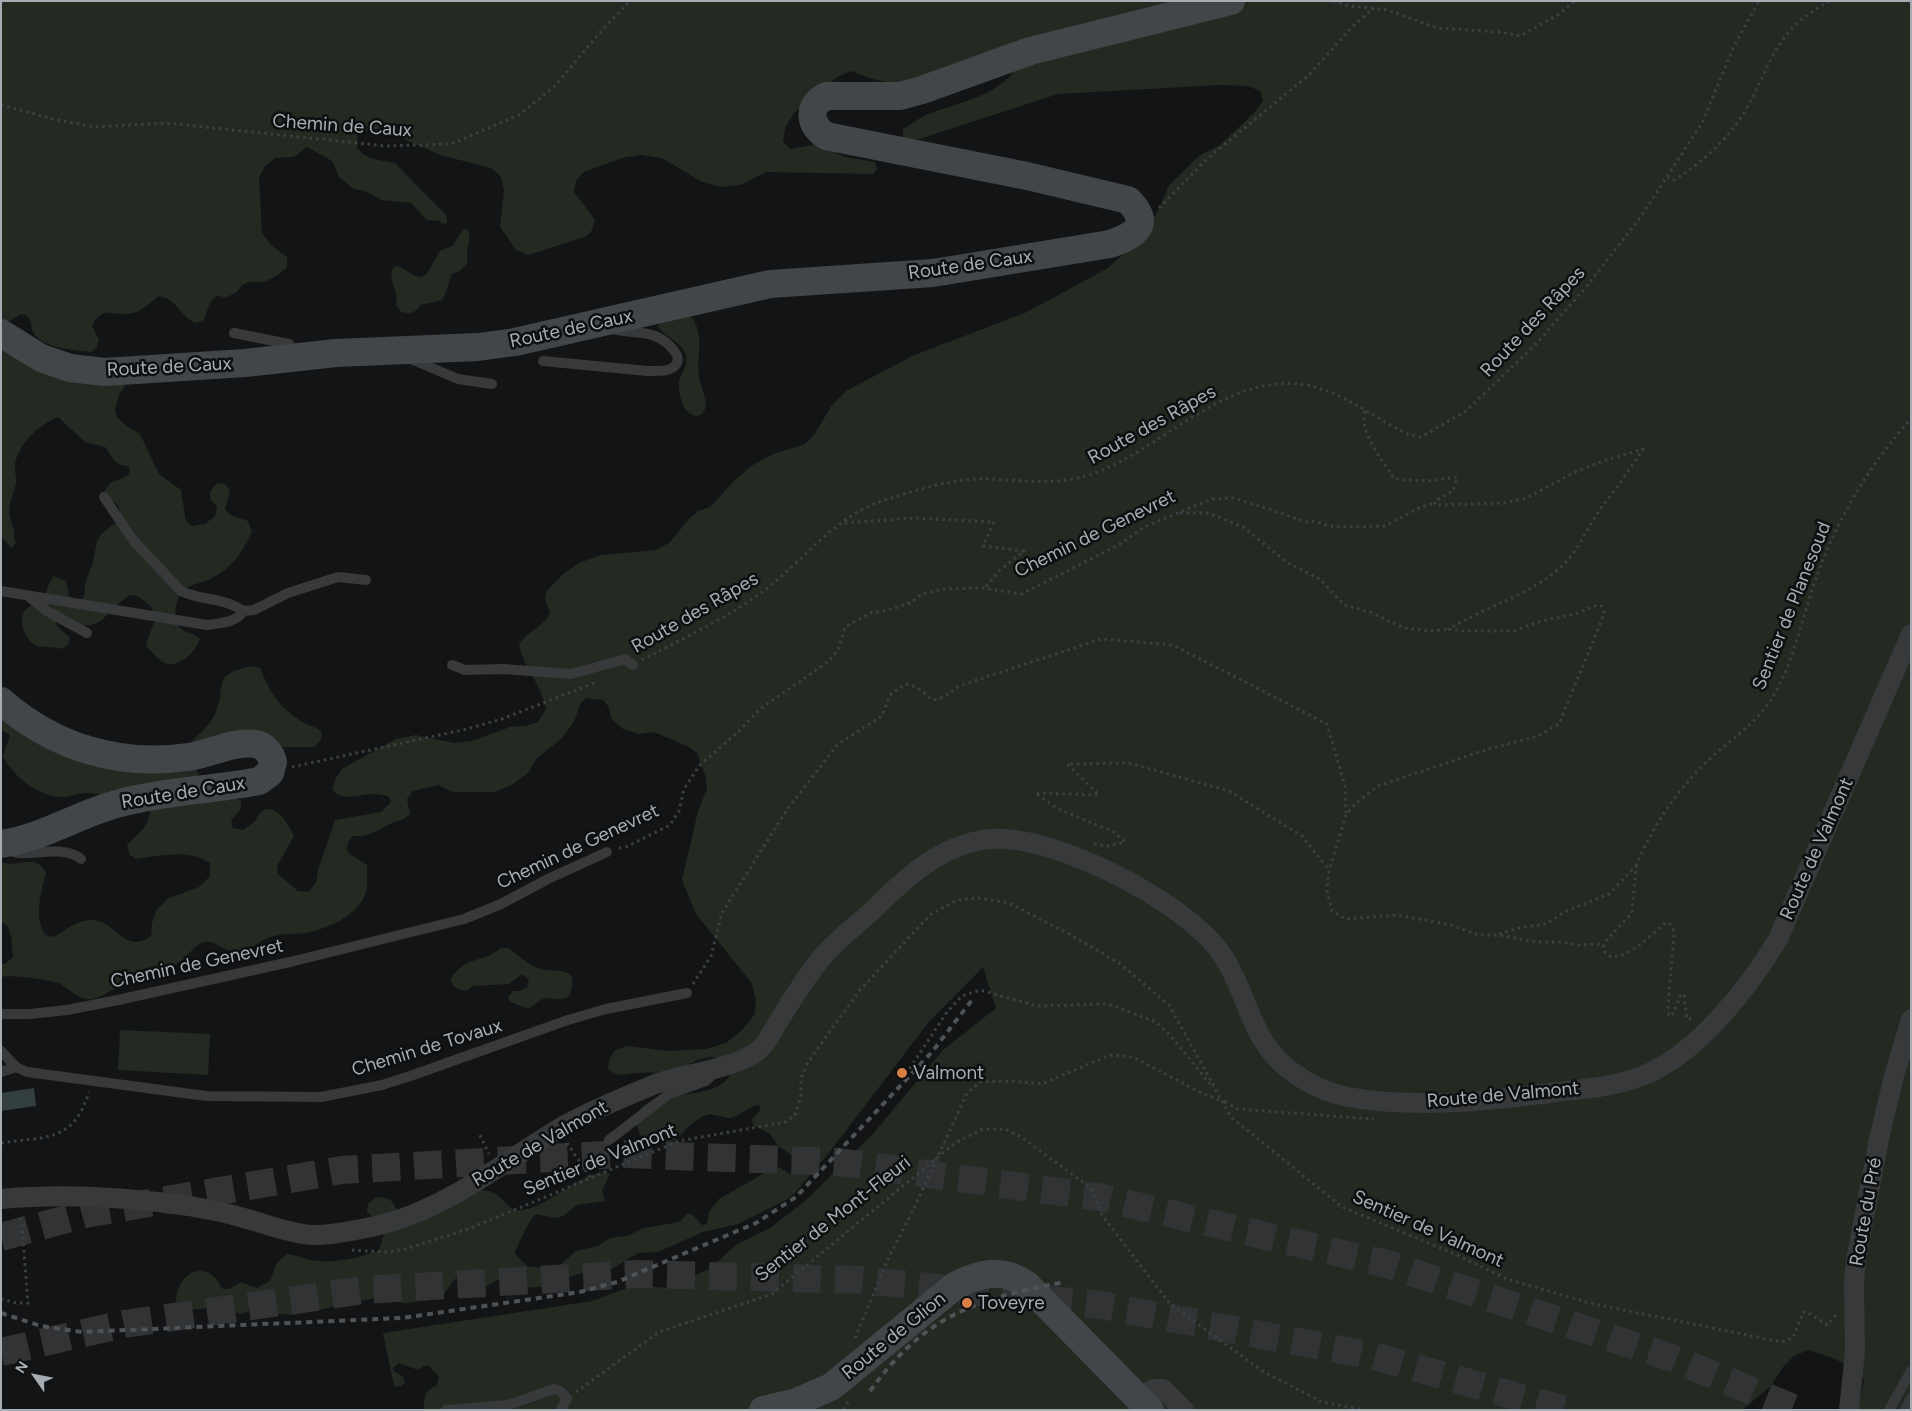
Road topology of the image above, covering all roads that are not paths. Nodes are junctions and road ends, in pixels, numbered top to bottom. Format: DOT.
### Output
graph roads {
  1 [pos="1230,1"];
  2 [pos="604,322"];
  3 [pos="1,333"];
  4 [pos="234,333"];
  5 [pos="402,350"];
  6 [pos="297,357"];
  7 [pos="543,361"];
  8 [pos="492,384"];
  9 [pos="104,497"];
  10 [pos="366,580"];
  11 [pos="1,591"];
  12 [pos="28,596"];
  13 [pos="242,610"];
  14 [pos="86,633"];
  15 [pos="1911,634"];
  16 [pos="452,665"];
  17 [pos="633,665"];
  18 [pos="1,701"];
  19 [pos="3,844"];
  20 [pos="607,852"];
  21 [pos="81,859"];
  22 [pos="687,993"];
  23 [pos="1,1014"];
  24 [pos="1911,1019"];
  25 [pos="1,1050"];
  26 [pos="16,1067"];
  27 [pos="715,1067"];
  28 [pos="1,1072"];
  29 [pos="609,1140"];
  30 [pos="10,1198"];
  31 [pos="1911,1371"];
  32 [pos="1911,1398"];
  33 [pos="1144,1404"];
  34 [pos="446,1410"];
  35 [pos="561,1410"];
  36 [pos="763,1410"];
  37 [pos="1184,1410"];
  38 [pos="1849,1410"];
  39 [pos="1889,1410"];
  40 [pos="1906,1410"];
  1 -- 2 [label="street, Route de Caux"];
  2 -- 5 [label="street, Route de Caux"];
  2 -- 7 [label="lane"];
  3 -- 6 [label="street, Route de Caux"];
  4 -- 6 [label="lane"];
  5 -- 6 [label="street, Route de Caux"];
  5 -- 8 [label="lane"];
  9 -- 13 [label="lane"];
  10 -- 13 [label="lane"];
  11 -- 12 [label="lane"];
  12 -- 13 [label="lane"];
  12 -- 14 [label="lane"];
  15 -- 27 [label="street, Route de Valmont"];
  16 -- 17 [label="lane"];
  18 -- 19 [label="street, Route de Caux"];
  19 -- 21 [label="lane"];
  20 -- 23 [label="lane, Chemin de Genevret"];
  22 -- 26 [label="lane, Chemin de Tovaux"];
  24 -- 38 [label="street, Route du Pré"];
  25 -- 26 [label="lane"];
  26 -- 28 [label="lane"];
  27 -- 29 [label="lane"];
  27 -- 30 [label="street, Route de Valmont"];
  31 -- 39 [label="lane"];
  32 -- 40 [label="lane"];
  33 -- 36 [label="street, Route de Glion"];
  33 -- 37 [label="street"];
  34 -- 35 [label="lane"];
}
